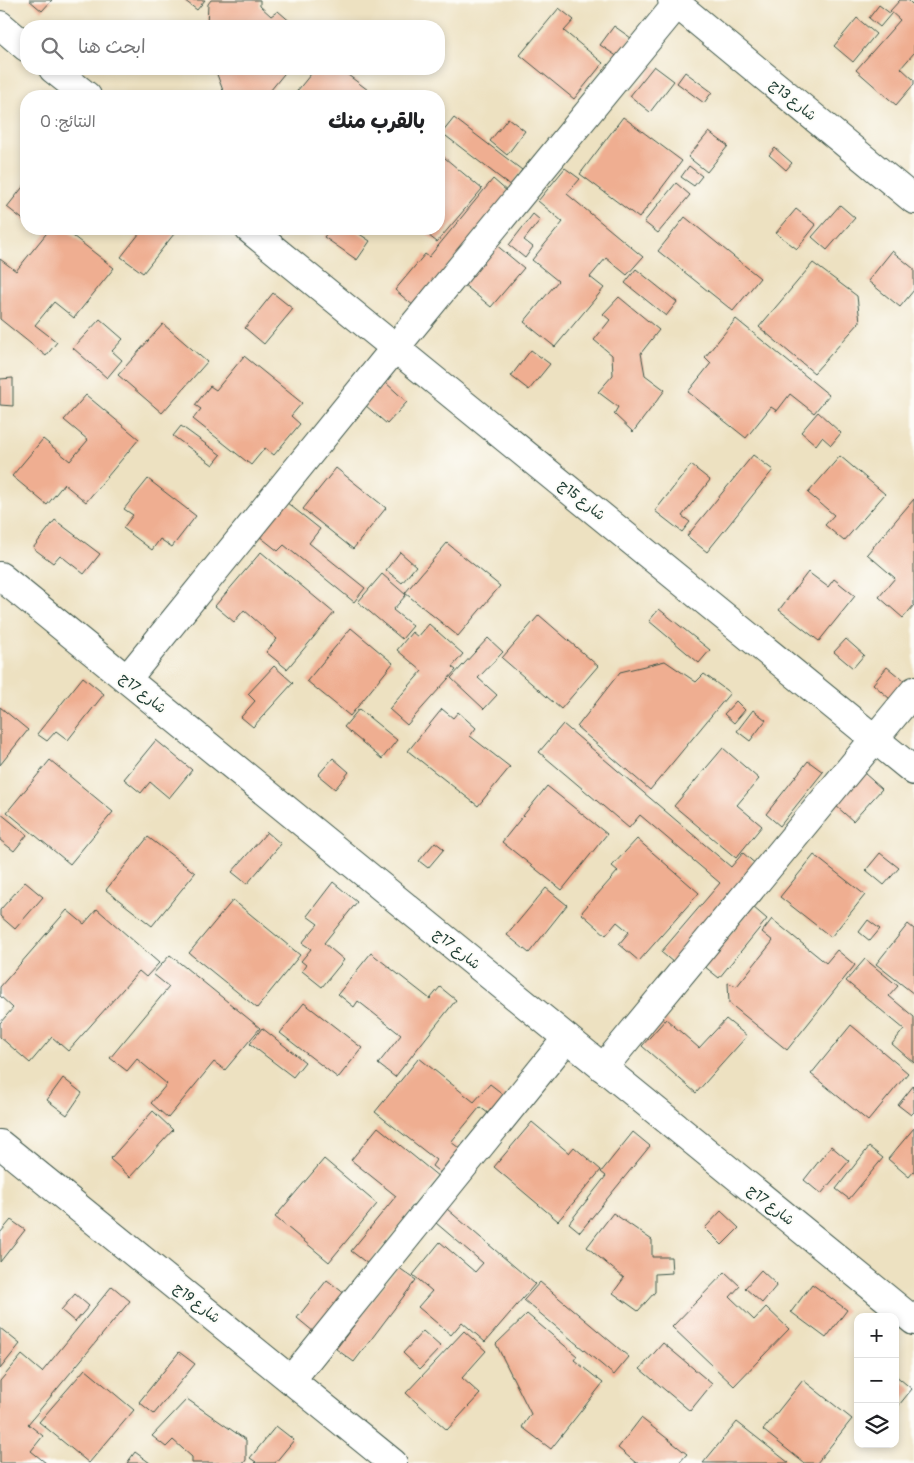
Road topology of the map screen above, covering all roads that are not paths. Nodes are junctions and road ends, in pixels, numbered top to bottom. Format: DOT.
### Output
graph roads {
  1 [pos="674,2"];
  2 [pos="0,25"];
  3 [pos="20,42"];
  4 [pos="61,75"];
  5 [pos="79,90"];
  6 [pos="914,200"];
  7 [pos="256,235"];
  8 [pos="395,348"];
  9 [pos="1,578"];
  10 [pos="127,679"];
  11 [pos="914,691"];
  12 [pos="874,739"];
  13 [pos="914,771"];
  14 [pos="567,1038"];
  15 [pos="603,1068"];
  16 [pos="0,1144"];
  17 [pos="914,1322"];
  18 [pos="291,1380"];
  19 [pos="393,1463"];
  1 -- 6 [label="street, شارع 13ج"];
  1 -- 8 [label="street"];
  2 -- 3 [label="street"];
  4 -- 5 [label="street"];
  7 -- 8 [label="street, شارع 15ج"];
  8 -- 10 [label="street"];
  8 -- 12 [label="street, شارع 15ج"];
  9 -- 10 [label="street, شارع 17ج"];
  10 -- 14 [label="street, شارع 17ج"];
  11 -- 12 [label="street"];
  12 -- 13 [label="street, شارع 15ج"];
  12 -- 15 [label="street"];
  14 -- 15 [label="street, شارع 17ج"];
  14 -- 18 [label="street"];
  15 -- 17 [label="street, شارع 17ج"];
  16 -- 18 [label="street, شارع 19ج"];
  18 -- 19 [label="street, شارع 19ج"];
}
